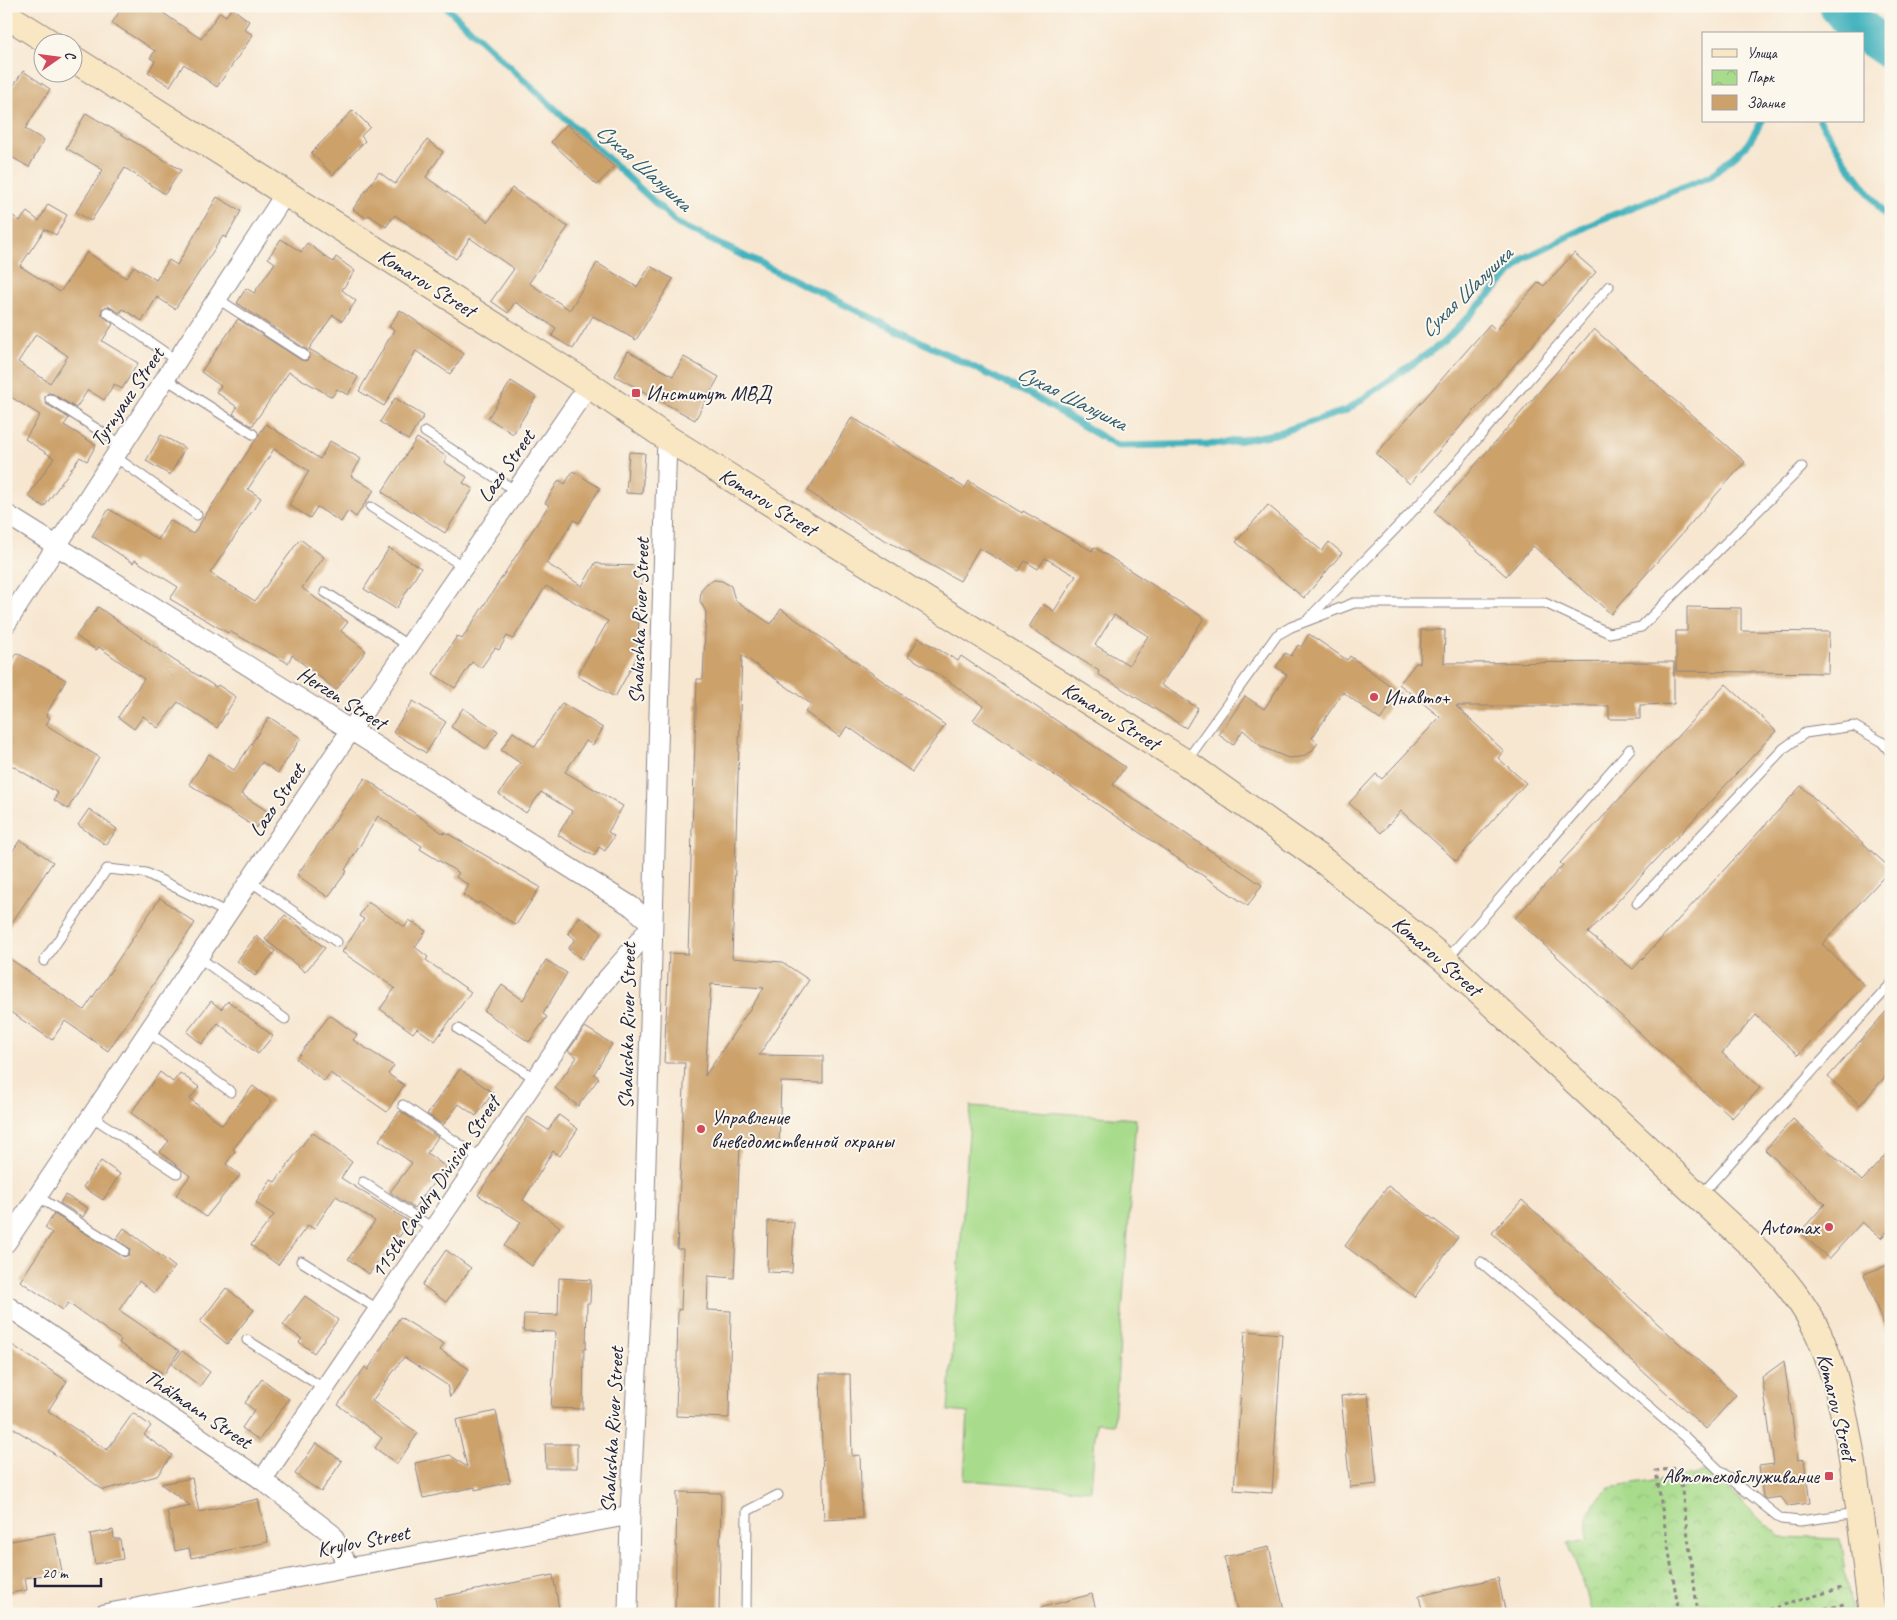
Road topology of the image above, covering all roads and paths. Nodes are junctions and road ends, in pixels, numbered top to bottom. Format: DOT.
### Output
graph roads {
  1 [pos="7,18"];
  2 [pos="32,32"];
  3 [pos="82,64"];
  4 [pos="285,194"];
  5 [pos="1609,286"];
  6 [pos="218,299"];
  7 [pos="107,312"];
  8 [pos="304,355"];
  9 [pos="177,362"];
  10 [pos="166,379"];
  11 [pos="589,385"];
  12 [pos="50,399"];
  13 [pos="425,432"];
  14 [pos="253,434"];
  15 [pos="667,438"];
  16 [pos="118,451"];
  17 [pos="1802,467"];
  18 [pos="516,491"];
  19 [pos="370,507"];
  20 [pos="6,514"];
  21 [pos="197,515"];
  22 [pos="56,546"];
  23 [pos="464,567"];
  24 [pos="325,592"];
  25 [pos="1308,620"];
  26 [pos="6,624"];
  27 [pos="409,646"];
  28 [pos="351,730"];
  29 [pos="1630,749"];
  30 [pos="1891,753"];
  31 [pos="1185,762"];
  32 [pos="250,882"];
  33 [pos="1637,903"];
  34 [pos="228,913"];
  35 [pos="652,924"];
  36 [pos="337,942"];
  37 [pos="198,958"];
  38 [pos="44,961"];
  39 [pos="1446,961"];
  40 [pos="1891,984"];
  41 [pos="286,1019"];
  42 [pos="458,1029"];
  43 [pos="148,1032"];
  44 [pos="536,1079"];
  45 [pos="231,1092"];
  46 [pos="403,1105"];
  47 [pos="91,1116"];
  48 [pos="482,1159"];
  49 [pos="177,1173"];
  50 [pos="363,1182"];
  51 [pos="38,1196"];
  52 [pos="1699,1197"];
  53 [pos="434,1229"];
  54 [pos="6,1242"];
  55 [pos="124,1251"];
  56 [pos="301,1261"];
  57 [pos="1481,1262"];
  58 [pos="6,1305"];
  59 [pos="379,1310"];
  60 [pos="247,1340"];
  61 [pos="325,1389"];
  62 [pos="262,1480"];
  63 [pos="778,1495"];
  64 [pos="1858,1513"];
  65 [pos="630,1515"];
  66 [pos="348,1567"];
  67 [pos="104,1614"];
  68 [pos="628,1614"];
  69 [pos="746,1614"];
  70 [pos="1681,1614"];
  71 [pos="1696,1614"];
  72 [pos="1753,1614"];
  73 [pos="1809,1614"];
  74 [pos="1872,1614"];
  1 -- 2 [label="main road"];
  3 -- 4 [label="main road, Komarov Street"];
  4 -- 6 [label="street, Tyrnyauz Street"];
  4 -- 11 [label="main road, Komarov Street"];
  5 -- 25 [label="lane"];
  6 -- 8 [label="lane"];
  6 -- 9 [label="street, Tyrnyauz Street"];
  7 -- 9 [label="lane"];
  9 -- 10 [label="street, Tyrnyauz Street"];
  10 -- 14 [label="lane"];
  10 -- 16 [label="street, Tyrnyauz Street"];
  11 -- 15 [label="main road, Komarov Street"];
  11 -- 18 [label="street, Lazo Street"];
  12 -- 16 [label="lane"];
  13 -- 18 [label="lane"];
  15 -- 31 [label="main road, Komarov Street"];
  15 -- 35 [label="street, Shalushka River Street"];
  16 -- 21 [label="lane"];
  16 -- 22 [label="street, Tyrnyauz Street"];
  17 -- 25 [label="lane"];
  18 -- 23 [label="street, Lazo Street"];
  19 -- 23 [label="lane"];
  20 -- 22 [label="street, Herzen Street"];
  22 -- 26 [label="street, Tyrnyauz Street"];
  22 -- 28 [label="street, Herzen Street"];
  23 -- 27 [label="street, Lazo Street"];
  24 -- 27 [label="lane"];
  25 -- 31 [label="lane"];
  27 -- 28 [label="street, Lazo Street"];
  28 -- 32 [label="street, Lazo Street"];
  28 -- 35 [label="street, Herzen Street"];
  29 -- 39 [label="lane"];
  30 -- 33 [label="lane"];
  31 -- 39 [label="main road, Komarov Street"];
  32 -- 34 [label="street, Lazo Street"];
  32 -- 36 [label="lane"];
  34 -- 37 [label="street, Lazo Street"];
  34 -- 38 [label="lane"];
  35 -- 44 [label="street, 115th Cavalry Division Street"];
  35 -- 65 [label="street, Shalushka River Street"];
  37 -- 41 [label="lane"];
  37 -- 43 [label="street, Lazo Street"];
  39 -- 52 [label="main road, Komarov Street"];
  40 -- 52 [label="lane"];
  42 -- 44 [label="lane"];
  43 -- 45 [label="lane"];
  43 -- 47 [label="street, Lazo Street"];
  44 -- 48 [label="street, 115th Cavalry Division Street"];
  46 -- 48 [label="lane"];
  47 -- 49 [label="lane"];
  47 -- 51 [label="street, Lazo Street"];
  48 -- 53 [label="street, 115th Cavalry Division Street"];
  50 -- 53 [label="lane"];
  51 -- 54 [label="street, Lazo Street"];
  51 -- 55 [label="lane"];
  52 -- 64 [label="main road, Komarov Street"];
  53 -- 59 [label="street, 115th Cavalry Division Street"];
  56 -- 59 [label="lane"];
  57 -- 64 [label="lane"];
  58 -- 62 [label="street, Thälmann Street"];
  59 -- 61 [label="street, 115th Cavalry Division Street"];
  60 -- 61 [label="lane"];
  61 -- 62 [label="street, 115th Cavalry Division Street"];
  62 -- 66 [label="street, Thälmann Street"];
  63 -- 69 [label="lane"];
  64 -- 74 [label="main road, Komarov Street"];
  65 -- 66 [label="street, Krylov Street"];
  65 -- 68 [label="street, Shalushka River Street"];
  66 -- 67 [label="street, Krylov Street"];
  70 -- 71 [label="path"];
  70 -- 71 [label="path"];
  72 -- 73 [label="path"];
}
